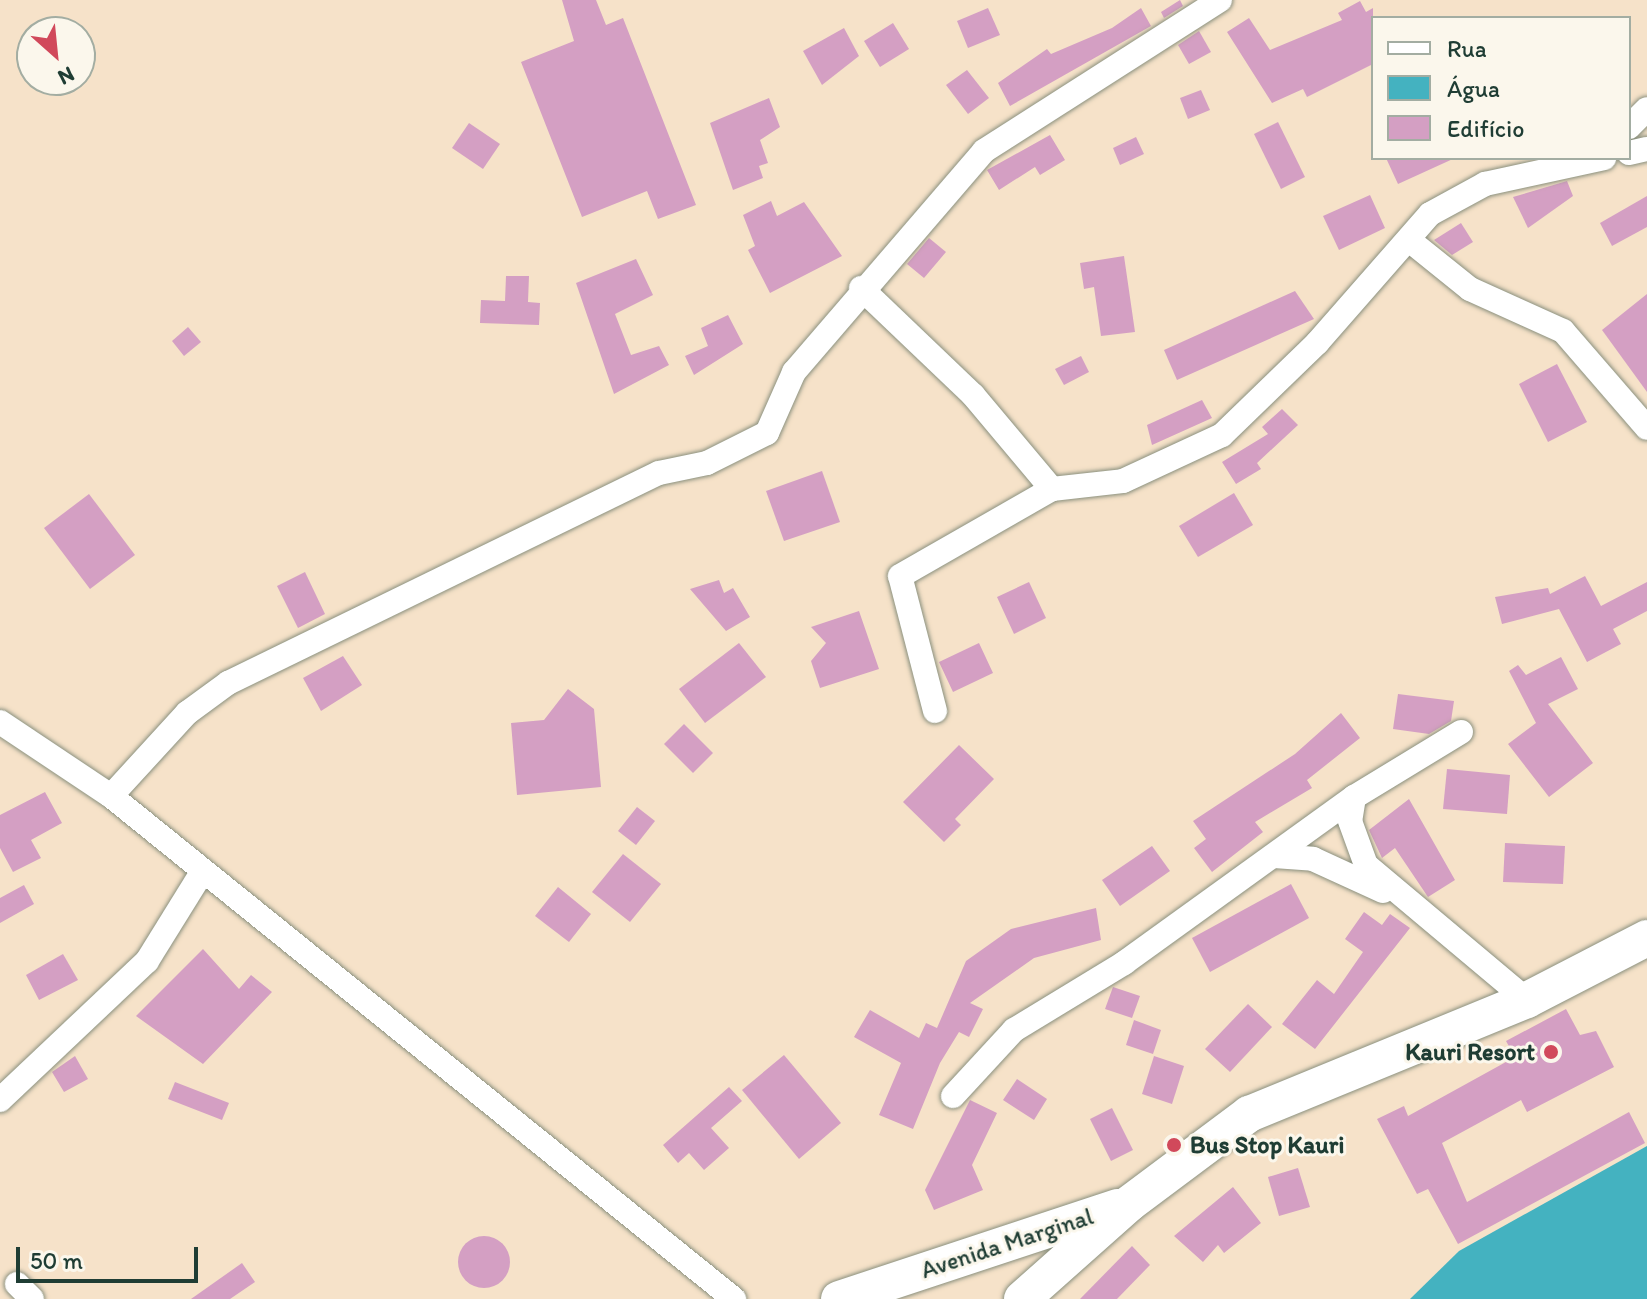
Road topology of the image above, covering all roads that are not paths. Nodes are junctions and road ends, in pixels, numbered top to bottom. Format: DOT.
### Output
graph roads {
  1 [pos="1220,0"];
  2 [pos="1647,109"];
  3 [pos="1631,125"];
  4 [pos="1593,160"];
  5 [pos="1409,240"];
  6 [pos="861,288"];
  7 [pos="1647,428"];
  8 [pos="1052,489"];
  9 [pos="935,711"];
  10 [pos="0,722"];
  11 [pos="1461,732"];
  12 [pos="111,796"];
  13 [pos="1354,797"];
  14 [pos="1274,856"];
  15 [pos="201,874"];
  16 [pos="1414,906"];
  17 [pos="1647,938"];
  18 [pos="1527,1000"];
  19 [pos="953,1096"];
  20 [pos="0,1100"];
  21 [pos="1130,1203"];
  22 [pos="734,1299"];
  23 [pos="839,1299"];
  24 [pos="1022,1299"];
  1 -- 6 [label="street"];
  2 -- 3 [label="street"];
  4 -- 5 [label="street"];
  5 -- 7 [label="street"];
  5 -- 8 [label="street"];
  6 -- 8 [label="street"];
  6 -- 12 [label="street"];
  8 -- 9 [label="street"];
  10 -- 12 [label="street"];
  11 -- 13 [label="street"];
  12 -- 15 [label="street"];
  13 -- 14 [label="street"];
  13 -- 16 [label="street"];
  14 -- 16 [label="street"];
  14 -- 19 [label="street"];
  15 -- 20 [label="street"];
  15 -- 22 [label="street"];
  16 -- 18 [label="street"];
  17 -- 18 [label="street, Avenida Marginal"];
  18 -- 21 [label="street, Avenida Marginal"];
  21 -- 23 [label="street, Avenida Marginal"];
  21 -- 24 [label="street, Avenida Marginal"];
}
